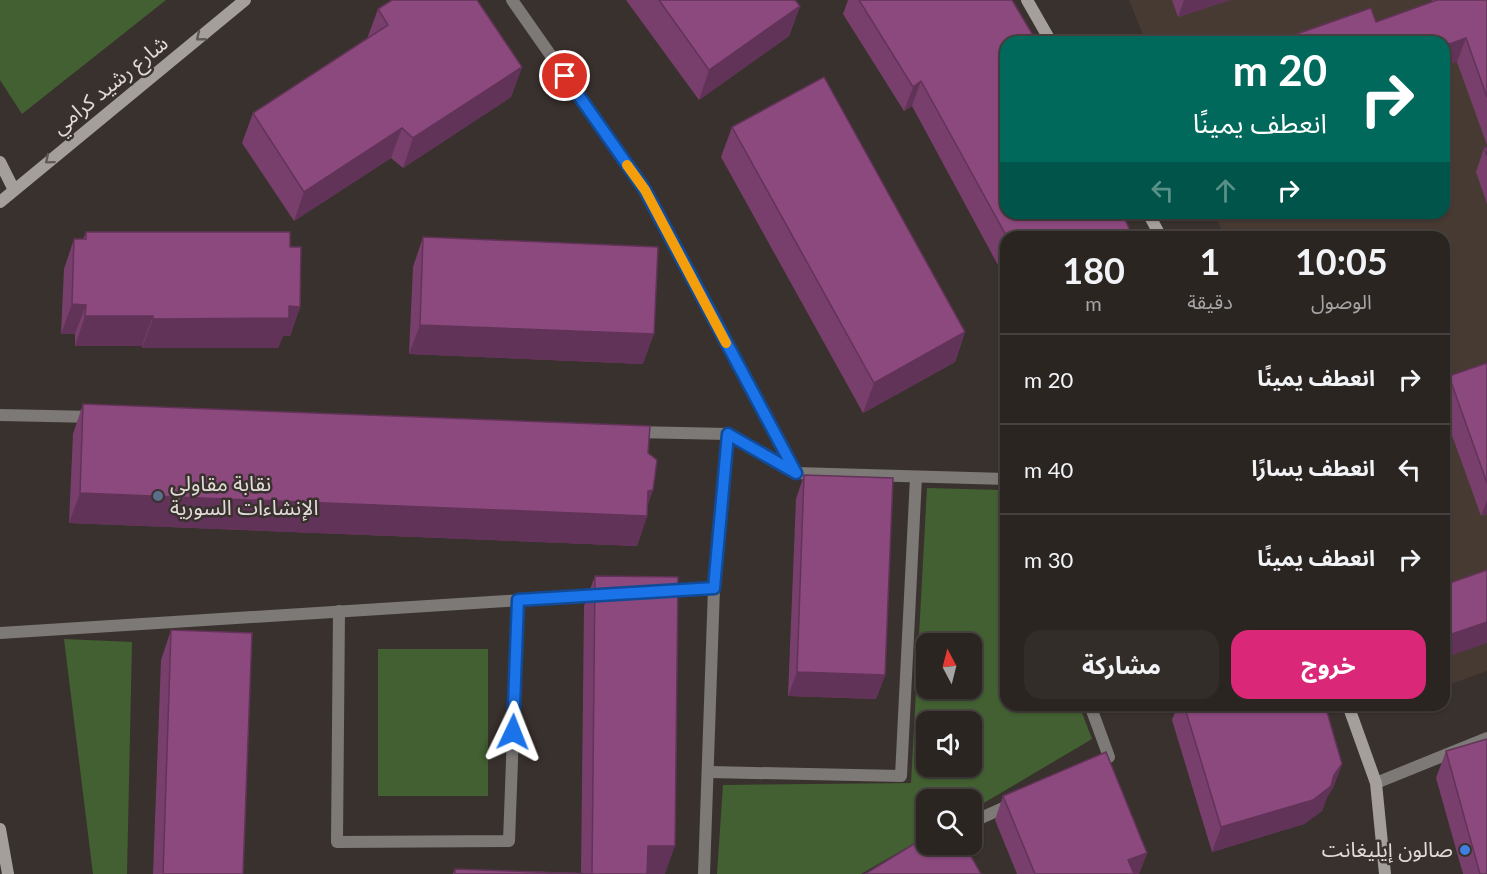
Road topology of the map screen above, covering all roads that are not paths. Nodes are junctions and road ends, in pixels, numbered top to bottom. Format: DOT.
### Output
graph roads {
  1 [pos="246,0"];
  2 [pos="512,0"];
  3 [pos="1027,0"];
  4 [pos="1048,36"];
  5 [pos="0,162"];
  6 [pos="14,190"];
  7 [pos="0,202"];
  8 [pos="0,414"];
  9 [pos="107,417"];
  10 [pos="621,431"];
  11 [pos="728,434"];
  12 [pos="796,473"];
  13 [pos="916,477"];
  14 [pos="1000,479"];
  15 [pos="714,588"];
  16 [pos="645,592"];
  17 [pos="610,594"];
  18 [pos="518,600"];
  19 [pos="339,611"];
  20 [pos="0,633"];
  21 [pos="1092,711"];
  22 [pos="1349,711"];
  23 [pos="1487,738"];
  24 [pos="1088,767"];
  25 [pos="710,772"];
  26 [pos="1376,783"];
  27 [pos="1025,797"];
  28 [pos="982,817"];
  29 [pos="0,829"];
  30 [pos="8,874"];
  31 [pos="704,874"];
  32 [pos="1385,874"];
  1 -- 6 [label="main road, شارع رشيد كرامي, one-way"];
  2 -- 12 [label="street"];
  3 -- 4 [label="main road"];
  5 -- 6 [label="main road"];
  6 -- 7 [label="main road, شارع رشيد كرامي"];
  8 -- 9 [label="street"];
  10 -- 11 [label="street"];
  11 -- 12 [label="street"];
  11 -- 15 [label="street"];
  12 -- 13 [label="street"];
  13 -- 14 [label="street"];
  13 -- 25 [label="street"];
  15 -- 16 [label="street"];
  15 -- 25 [label="street"];
  17 -- 18 [label="street"];
  18 -- 19 [label="street"];
  18 -- 19 [label="street"];
  19 -- 20 [label="street"];
  21 -- 24 [label="street"];
  22 -- 26 [label="main road"];
  23 -- 26 [label="street"];
  25 -- 31 [label="street"];
  26 -- 32 [label="main road"];
  27 -- 28 [label="street"];
  29 -- 30 [label="main road"];
}
